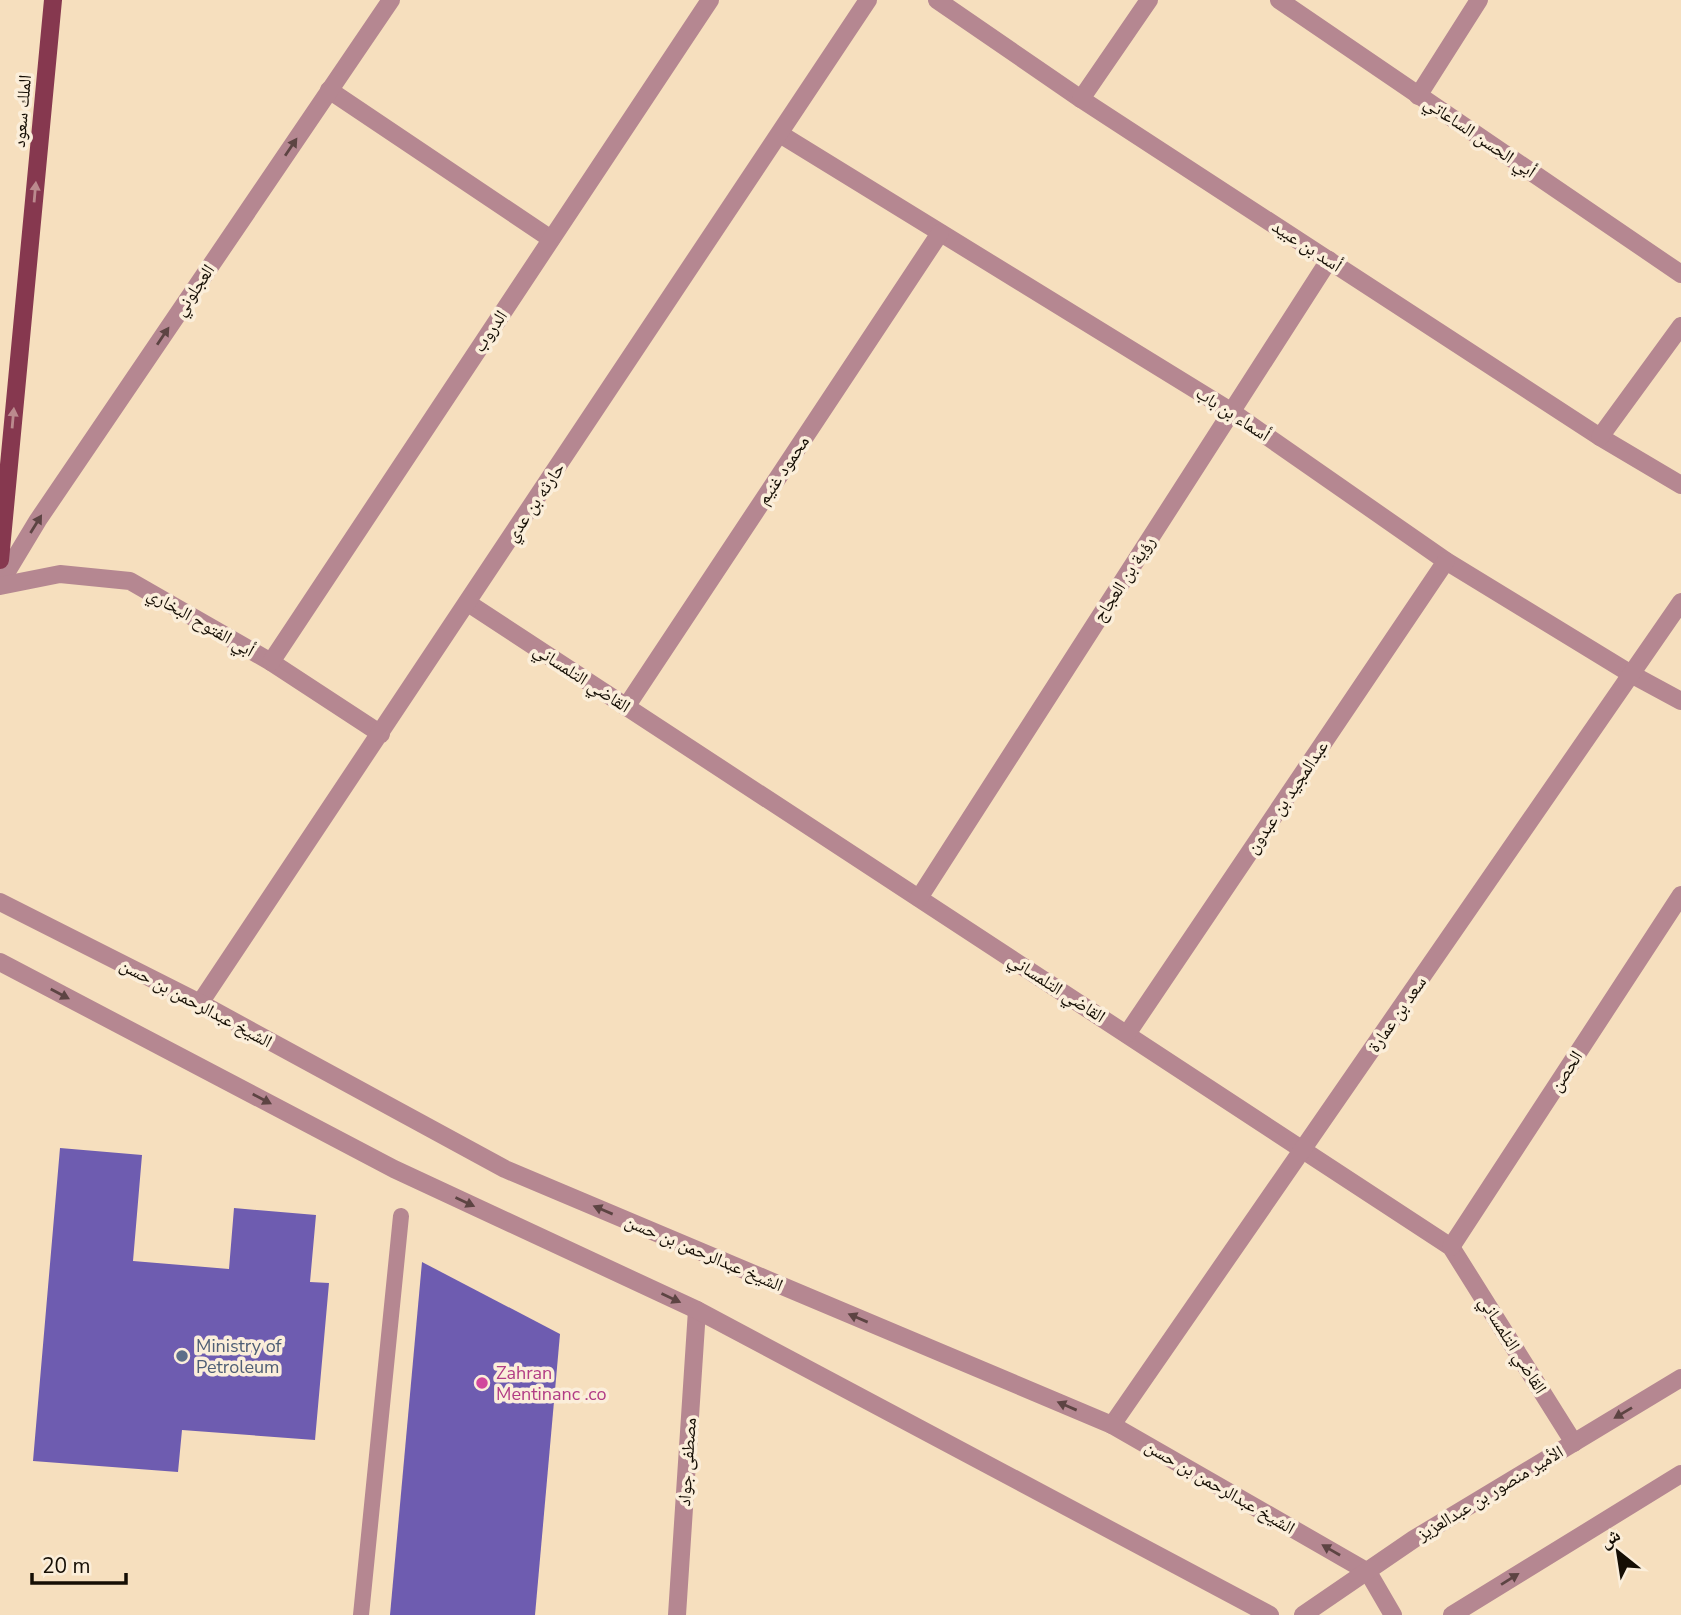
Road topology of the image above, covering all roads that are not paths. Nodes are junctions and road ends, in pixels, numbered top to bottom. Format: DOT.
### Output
graph roads {
  1 [pos="54,0"];
  2 [pos="391,0"];
  3 [pos="710,0"];
  4 [pos="868,0"];
  5 [pos="937,0"];
  6 [pos="1149,0"];
  7 [pos="1279,0"];
  8 [pos="1479,0"];
  9 [pos="330,90"];
  10 [pos="1418,96"];
  11 [pos="1081,99"];
  12 [pos="779,134"];
  13 [pos="940,233"];
  14 [pos="551,239"];
  15 [pos="1329,260"];
  16 [pos="1681,274"];
  17 [pos="1681,326"];
  18 [pos="1232,411"];
  19 [pos="1600,437"];
  20 [pos="1681,485"];
  21 [pos="0,560"];
  22 [pos="1446,561"];
  23 [pos="0,584"];
  24 [pos="1681,602"];
  25 [pos="468,603"];
  26 [pos="271,662"];
  27 [pos="1631,674"];
  28 [pos="1681,701"];
  29 [pos="626,706"];
  30 [pos="381,734"];
  31 [pos="1681,895"];
  32 [pos="919,898"];
  33 [pos="0,902"];
  34 [pos="0,962"];
  35 [pos="200,1003"];
  36 [pos="1127,1034"];
  37 [pos="1303,1150"];
  38 [pos="401,1216"];
  39 [pos="1451,1247"];
  40 [pos="697,1310"];
  41 [pos="1681,1378"];
  42 [pos="1112,1425"];
  43 [pos="1574,1443"];
  44 [pos="1681,1474"];
  45 [pos="1368,1572"];
  46 [pos="361,1615"];
  47 [pos="677,1615"];
  48 [pos="1270,1615"];
  49 [pos="1303,1615"];
  50 [pos="1393,1615"];
  51 [pos="1451,1615"];
  21 -- 1 [label="main road, الملك سعود, one-way"];
  2 -- 9 [label="street, العجلوني"];
  3 -- 14 [label="street, الدروب"];
  4 -- 12 [label="street, حارثه بن عدي"];
  5 -- 11 [label="street, أسد بن عبيد"];
  6 -- 11 [label="street"];
  7 -- 10 [label="street, أبي الحسن الساعاتي"];
  8 -- 10 [label="street"];
  9 -- 14 [label="street"];
  23 -- 9 [label="street, العجلوني, one-way"];
  10 -- 16 [label="street, أبي الحسن الساعاتي"];
  11 -- 15 [label="street, أسد بن عبيد"];
  12 -- 13 [label="street, أسماء بن باب"];
  12 -- 25 [label="street, حارثه بن عدي"];
  13 -- 18 [label="street, أسماء بن باب"];
  13 -- 29 [label="street, محمود غنيم"];
  14 -- 26 [label="street, الدروب"];
  15 -- 18 [label="street, رؤية بن العجاج"];
  15 -- 19 [label="street, أسد بن عبيد"];
  17 -- 19 [label="street"];
  18 -- 22 [label="street, أسماء بن باب"];
  18 -- 32 [label="street, رؤية بن العجاج"];
  19 -- 20 [label="street, أسد بن عبيد"];
  22 -- 27 [label="street, أسماء بن باب"];
  22 -- 36 [label="street, عبدالمجيد بن عبدون"];
  23 -- 26 [label="street, أبي الفتوح البخاري"];
  24 -- 27 [label="street, سعد بن عمارة"];
  25 -- 29 [label="street, القاضي التلمساني"];
  25 -- 30 [label="street, حارثه بن عدي"];
  26 -- 30 [label="street, أبي الفتوح البخاري"];
  27 -- 28 [label="street, أسماء بن باب"];
  27 -- 37 [label="street, سعد بن عمارة"];
  29 -- 32 [label="street, القاضي التلمساني"];
  30 -- 35 [label="street, حارثه بن عدي"];
  31 -- 39 [label="street, الحصن"];
  32 -- 36 [label="street, القاضي التلمساني"];
  33 -- 35 [label="street, الشيخ عبدالرحمن بن حسن"];
  34 -- 40 [label="street, one-way"];
  42 -- 35 [label="street, الشيخ عبدالرحمن بن حسن, one-way"];
  36 -- 37 [label="street, القاضي التلمساني"];
  37 -- 39 [label="street, القاضي التلمساني"];
  37 -- 42 [label="street, سعد بن عمارة"];
  38 -- 46 [label="lane"];
  39 -- 43 [label="street, القاضي التلمساني"];
  40 -- 47 [label="street, مصطفى جواد"];
  40 -- 48 [label="street"];
  41 -- 43 [label="street, الأمير منصور بن عبدالعزيز, one-way"];
  45 -- 42 [label="street, الشيخ عبدالرحمن بن حسن, one-way"];
  43 -- 45 [label="street, الأمير منصور بن عبدالعزيز"];
  51 -- 44 [label="street, one-way"];
  45 -- 49 [label="street, الأمير منصور بن عبدالعزيز"];
  45 -- 50 [label="street, الشيخ عبدالرحمن بن حسن"];
}
